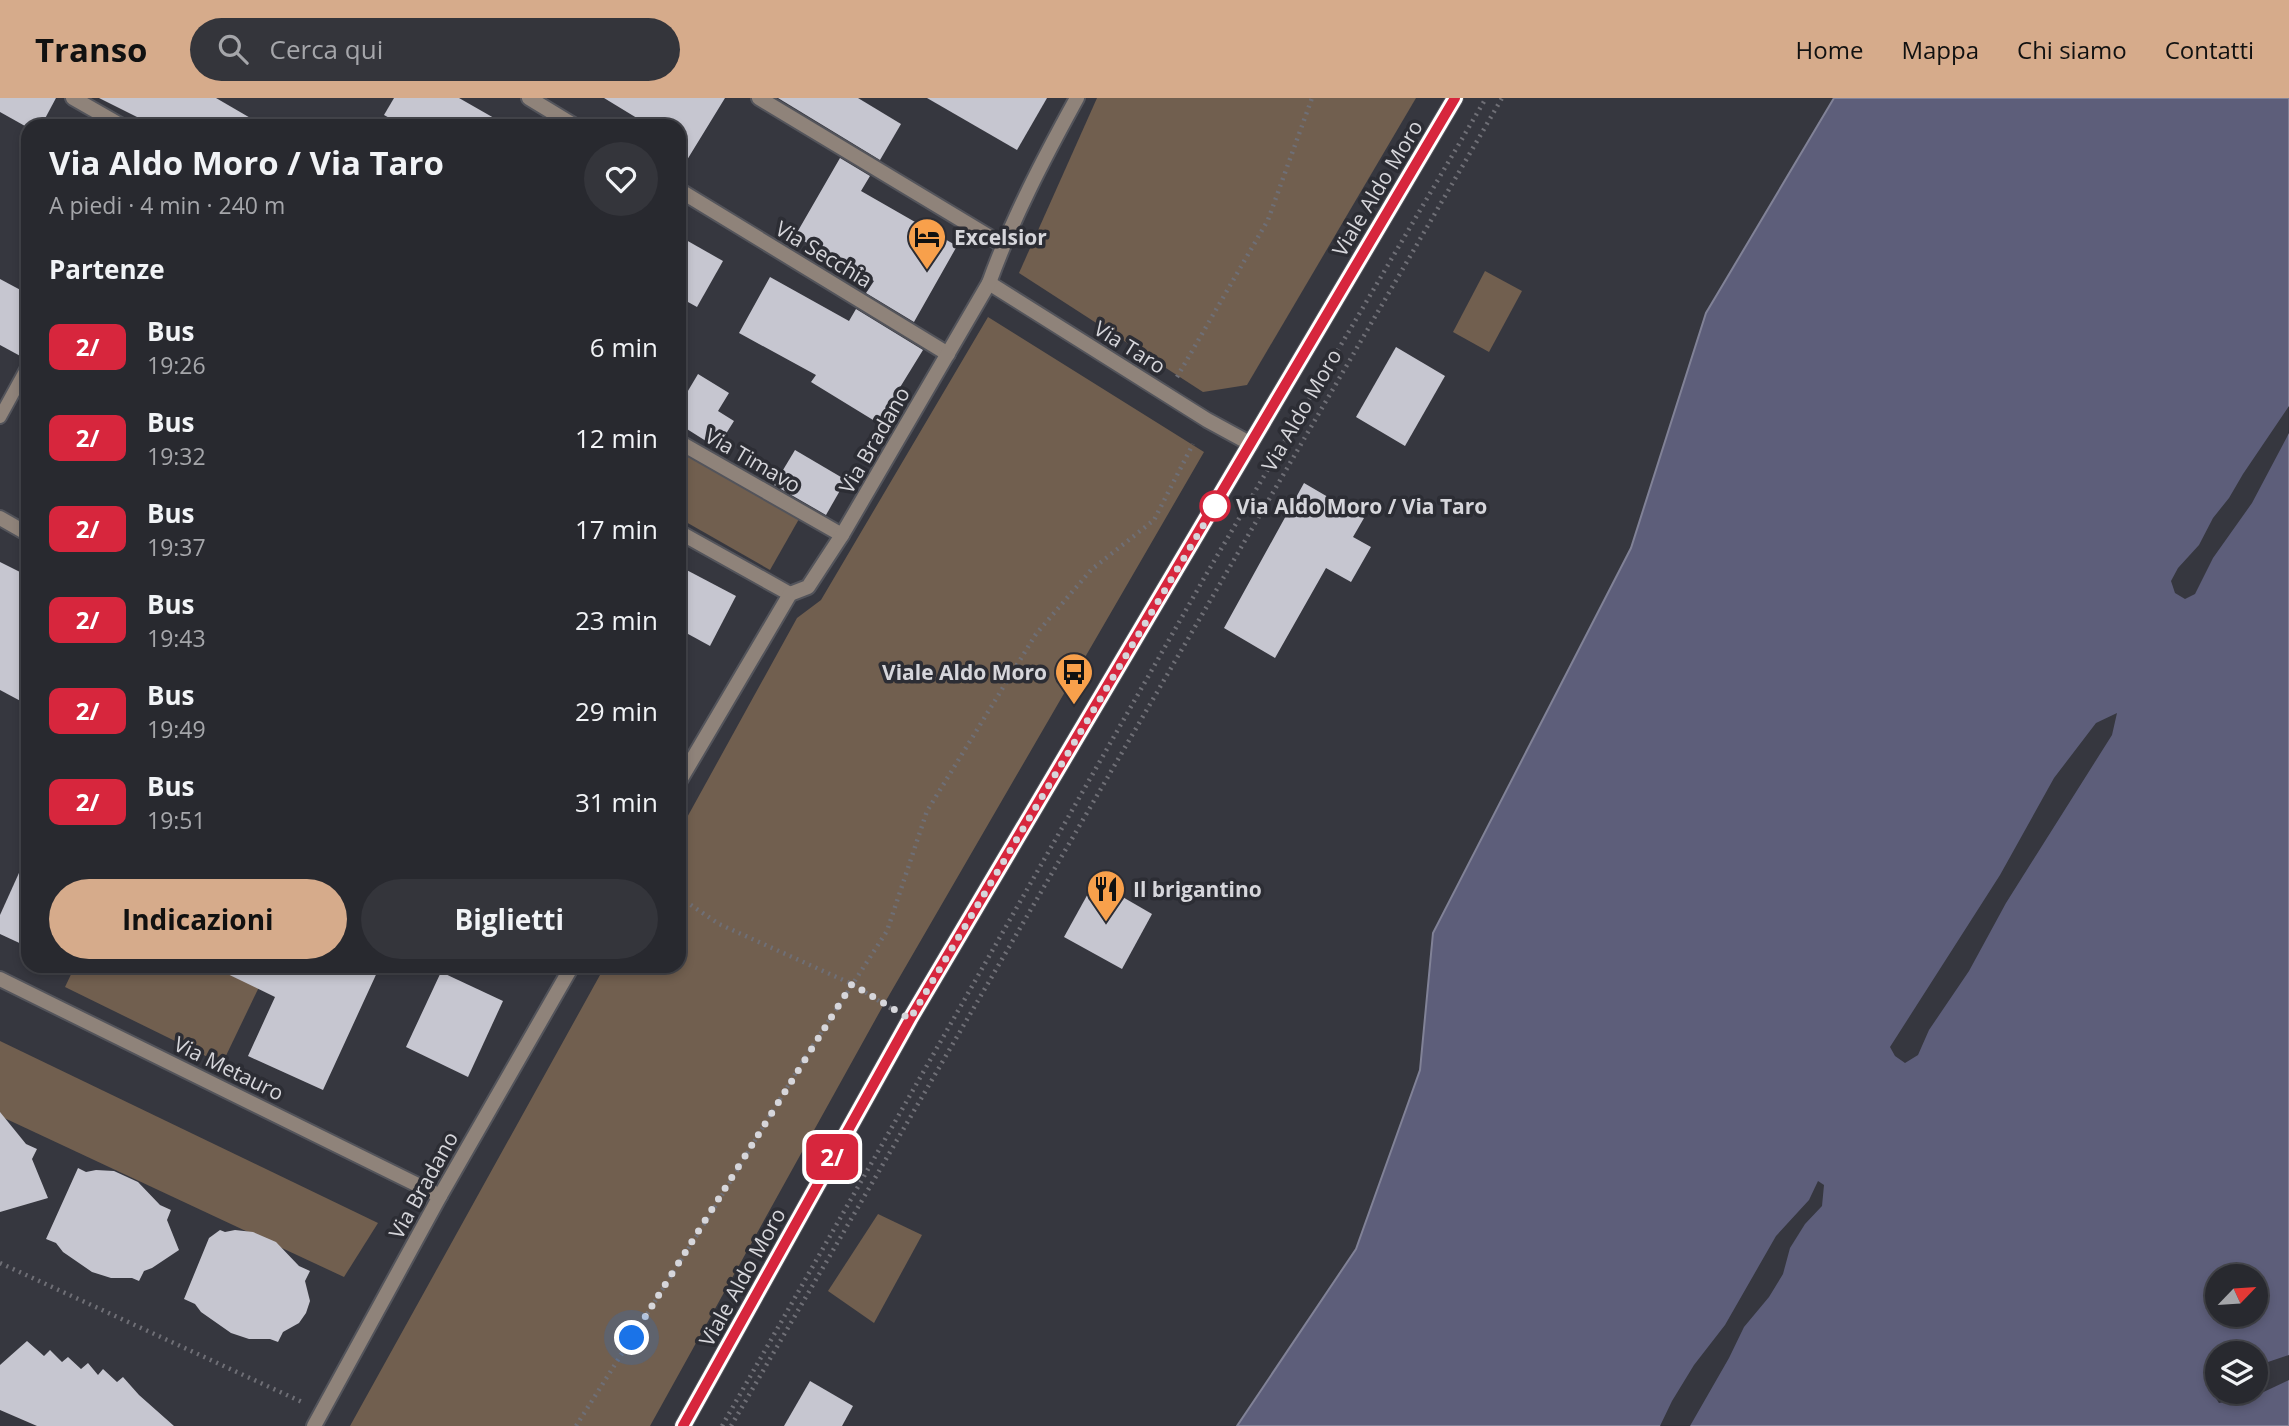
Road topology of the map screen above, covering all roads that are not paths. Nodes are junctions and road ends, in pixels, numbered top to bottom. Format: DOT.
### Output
graph roads {
  1 [pos="73,98"];
  2 [pos="529,98"];
  3 [pos="759,98"];
  4 [pos="1077,98"];
  5 [pos="1455,98"];
  6 [pos="110,119"];
  7 [pos="564,119"];
  8 [pos="686,194"];
  9 [pos="1003,245"];
  10 [pos="989,283"];
  11 [pos="948,354"];
  12 [pos="21,379"];
  13 [pos="0,417"];
  14 [pos="1251,444"];
  15 [pos="686,446"];
  16 [pos="0,518"];
  17 [pos="21,530"];
  18 [pos="686,536"];
  19 [pos="842,536"];
  20 [pos="790,594"];
  21 [pos="686,770"];
  22 [pos="568,973"];
  23 [pos="0,979"];
  24 [pos="440,1196"];
  25 [pos="314,1426"];
  26 [pos="683,1426"];
  1 -- 6 [label="street"];
  2 -- 7 [label="street"];
  3 -- 9 [label="street"];
  4 -- 9 [label="street, Via Bradano"];
  5 -- 14 [label="street, Viale Aldo Moro"];
  8 -- 11 [label="street, Via Secchia"];
  9 -- 10 [label="street, Via Bradano"];
  10 -- 11 [label="street, Via Bradano"];
  10 -- 14 [label="street, Via Taro"];
  11 -- 19 [label="street, Via Bradano"];
  12 -- 13 [label="lane"];
  14 -- 26 [label="street, Viale Aldo Moro"];
  15 -- 19 [label="street, Via Timavo"];
  16 -- 17 [label="street"];
  18 -- 20 [label="street"];
  19 -- 20 [label="street, Via Bradano"];
  20 -- 21 [label="street, Via Bradano"];
  22 -- 24 [label="street, Via Bradano"];
  23 -- 24 [label="street, Via Metauro"];
  24 -- 25 [label="street, Via Bradano"];
}
